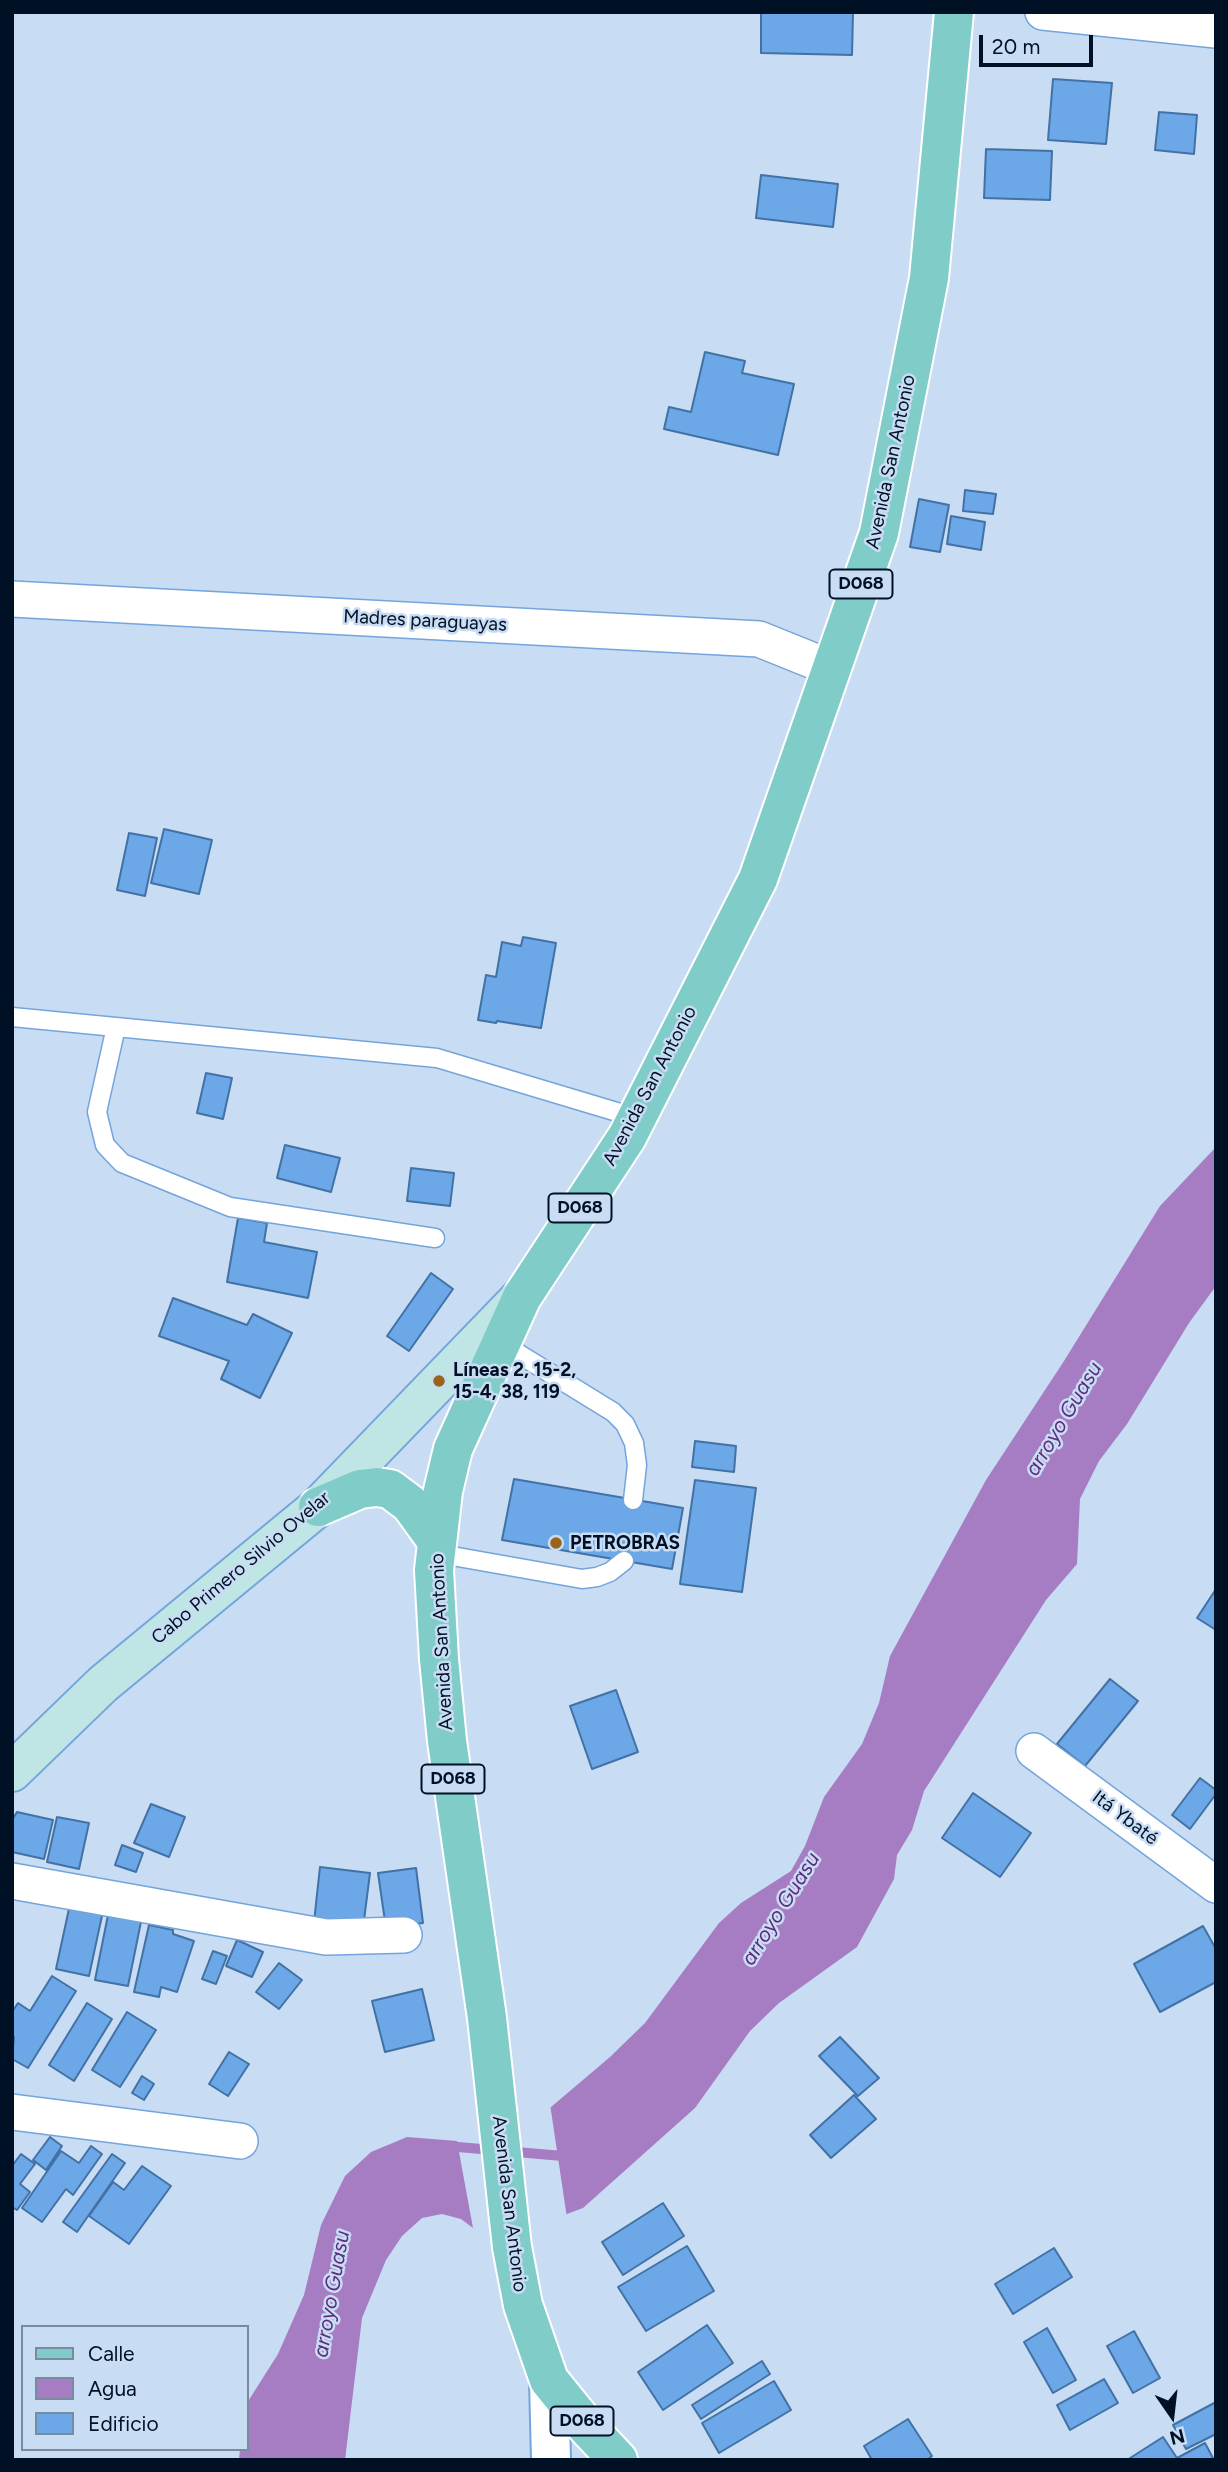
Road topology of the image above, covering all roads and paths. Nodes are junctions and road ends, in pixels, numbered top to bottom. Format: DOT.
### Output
graph roads {
  1 [pos="954,12"];
  2 [pos="1043,12"];
  3 [pos="1216,30"];
  4 [pos="12,599"];
  5 [pos="831,668"];
  6 [pos="12,1017"];
  7 [pos="116,1027"];
  8 [pos="637,1118"];
  9 [pos="435,1238"];
  10 [pos="522,1297"];
  11 [pos="501,1343"];
  12 [pos="633,1500"];
  13 [pos="318,1507"];
  14 [pos="436,1546"];
  15 [pos="624,1561"];
  16 [pos="1034,1751"];
  17 [pos="12,1772"];
  18 [pos="12,1881"];
  19 [pos="1216,1885"];
  20 [pos="404,1936"];
  21 [pos="12,2112"];
  22 [pos="240,2141"];
  23 [pos="549,2380"];
  24 [pos="551,2460"];
  25 [pos="618,2460"];
  1 -- 5 [label="main road, Avenida San Antonio / D068"];
  2 -- 3 [label="street"];
  4 -- 5 [label="street, Madres paraguayas"];
  5 -- 8 [label="main road, Avenida San Antonio / D068"];
  6 -- 7 [label="lane"];
  7 -- 8 [label="lane"];
  7 -- 9 [label="lane"];
  8 -- 10 [label="main road, Avenida San Antonio / D068"];
  10 -- 11 [label="main road, Avenida San Antonio / D068"];
  10 -- 13 [label="main road, Cabo Primero Silvio Ovelar"];
  11 -- 12 [label="lane"];
  11 -- 14 [label="main road, Avenida San Antonio / D068"];
  13 -- 14 [label="main road"];
  13 -- 17 [label="main road, Cabo Primero Silvio Ovelar"];
  14 -- 15 [label="lane"];
  14 -- 23 [label="main road, Avenida San Antonio / D068"];
  16 -- 19 [label="street, Itá Ybaté"];
  18 -- 20 [label="street"];
  21 -- 22 [label="street"];
  23 -- 24 [label="street"];
  23 -- 25 [label="main road, Avenida San Antonio / D068"];
}
